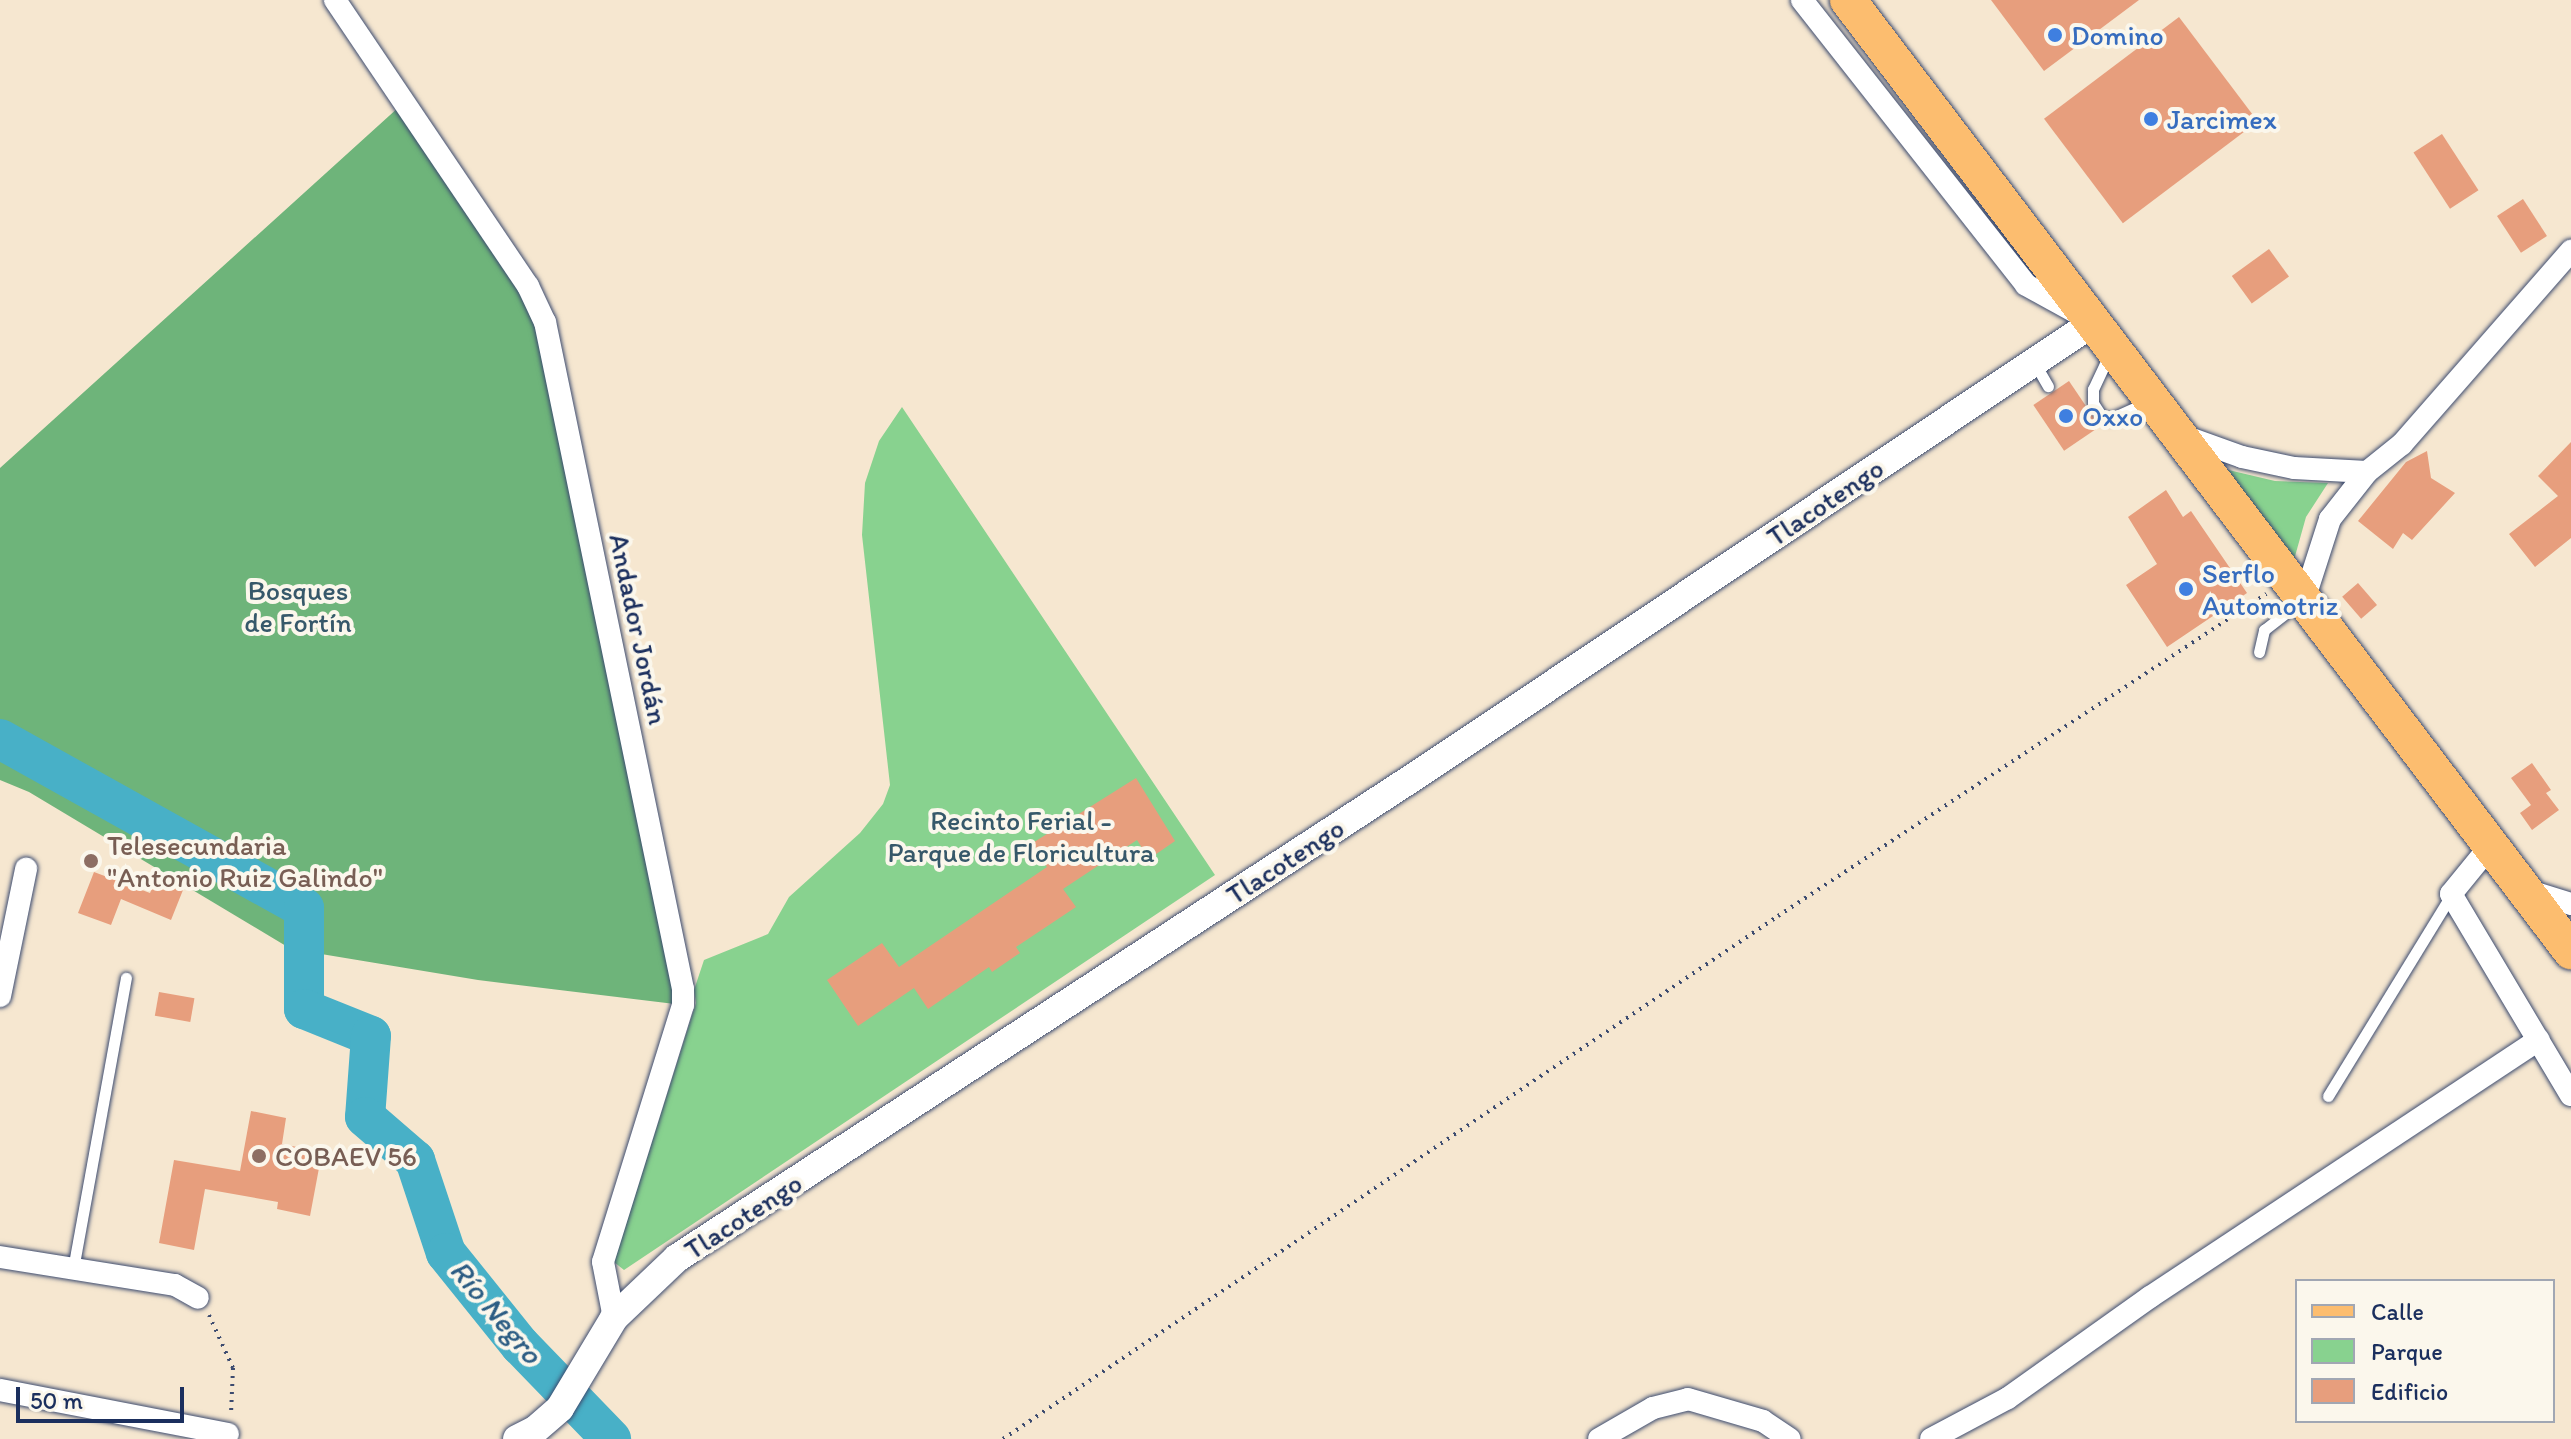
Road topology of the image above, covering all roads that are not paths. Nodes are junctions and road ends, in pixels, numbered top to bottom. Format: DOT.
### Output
graph roads {
  1 [pos="335,0"];
  2 [pos="1802,0"];
  3 [pos="1848,0"];
  4 [pos="2571,251"];
  5 [pos="2104,334"];
  6 [pos="2153,400"];
  7 [pos="2177,433"];
  8 [pos="2367,472"];
  9 [pos="2296,590"];
  10 [pos="2259,652"];
  11 [pos="2491,845"];
  12 [pos="26,869"];
  13 [pos="2525,889"];
  14 [pos="2451,894"];
  15 [pos="2571,904"];
  16 [pos="2571,951"];
  17 [pos="126,978"];
  18 [pos="0,996"];
  19 [pos="2539,1040"];
  20 [pos="2571,1095"];
  21 [pos="2328,1096"];
  22 [pos="0,1257"];
  23 [pos="73,1271"];
  24 [pos="198,1298"];
  25 [pos="614,1318"];
  26 [pos="0,1390"];
  27 [pos="228,1434"];
  28 [pos="517,1439"];
  29 [pos="1599,1439"];
  30 [pos="1790,1439"];
  31 [pos="1931,1439"];
  1 -- 25 [label="street, Andador Jordán"];
  2 -- 5 [label="street"];
  3 -- 5 [label="main road"];
  4 -- 8 [label="street"];
  5 -- 6 [label="main road"];
  5 -- 6 [label="lane"];
  5 -- 25 [label="street, Tlacotengo"];
  6 -- 7 [label="main road"];
  7 -- 8 [label="street"];
  7 -- 9 [label="main road"];
  8 -- 9 [label="street"];
  9 -- 10 [label="lane"];
  9 -- 11 [label="main road"];
  11 -- 13 [label="main road"];
  11 -- 14 [label="street"];
  12 -- 18 [label="street"];
  13 -- 15 [label="street"];
  13 -- 16 [label="main road"];
  14 -- 19 [label="street"];
  14 -- 21 [label="lane"];
  17 -- 23 [label="lane"];
  19 -- 20 [label="street"];
  19 -- 31 [label="street"];
  22 -- 23 [label="street"];
  23 -- 24 [label="street"];
  25 -- 28 [label="street, Tlacotengo"];
  26 -- 27 [label="street"];
  29 -- 30 [label="street"];
}
